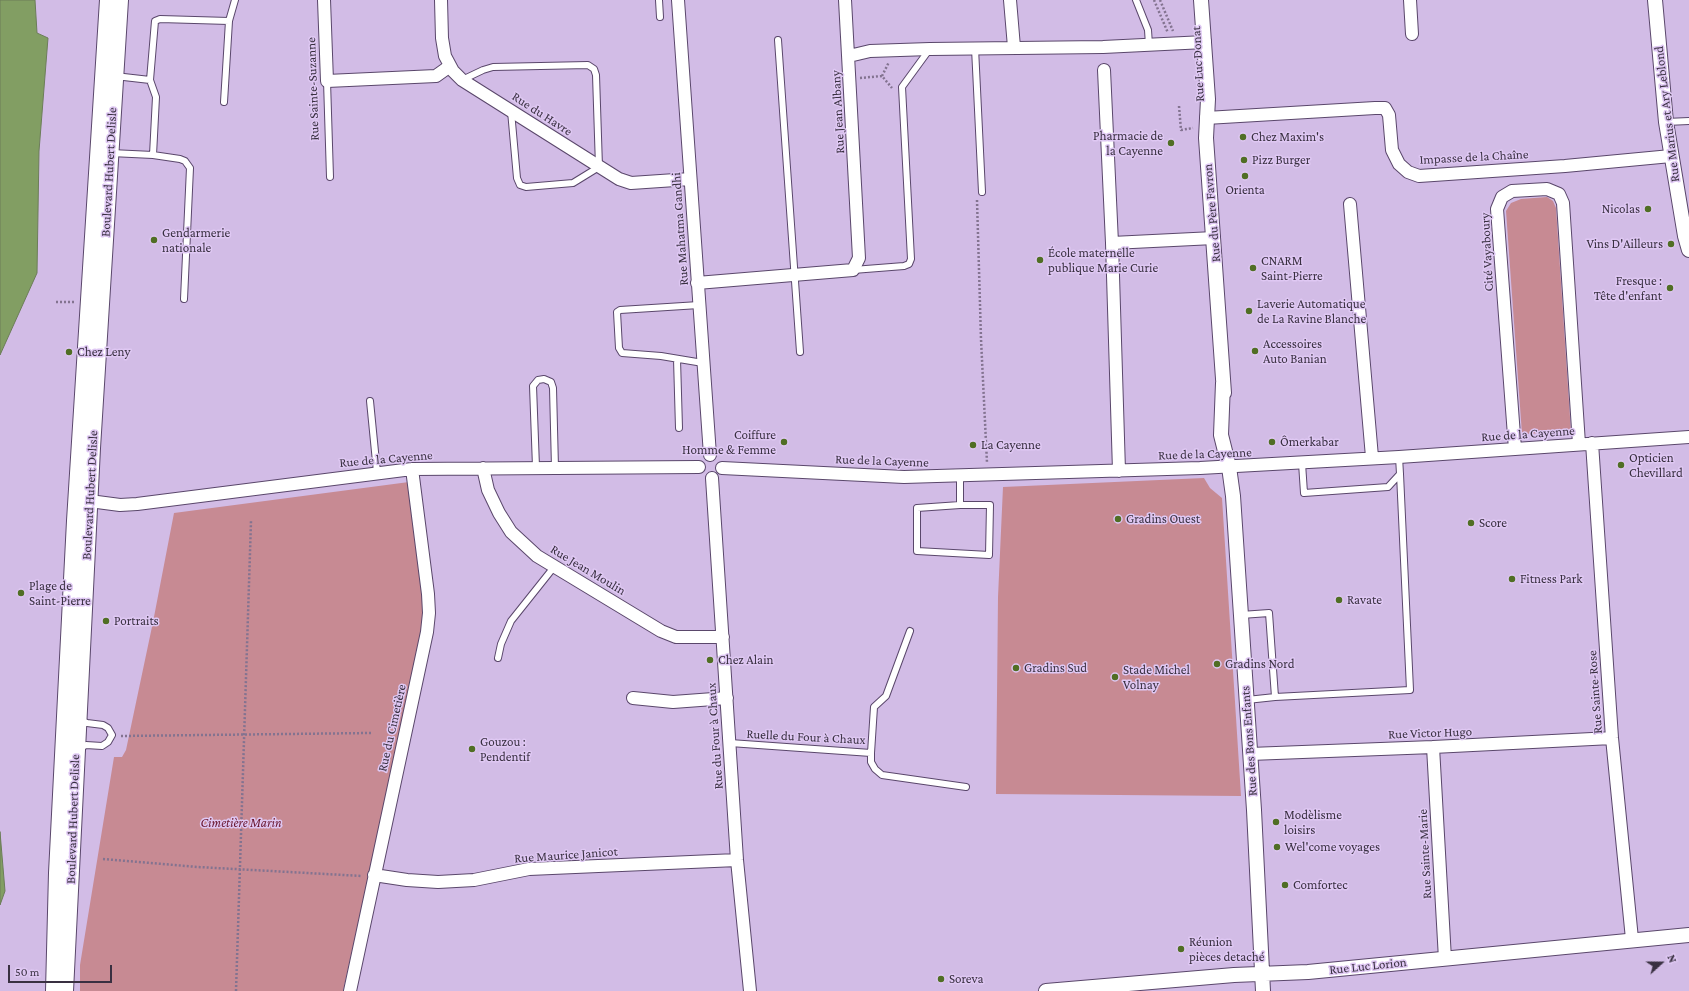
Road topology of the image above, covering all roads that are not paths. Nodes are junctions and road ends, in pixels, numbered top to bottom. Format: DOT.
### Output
graph roads {
  1 [pos="108,0"];
  2 [pos="120,0"];
  3 [pos="235,0"];
  4 [pos="324,0"];
  5 [pos="440,0"];
  6 [pos="659,0"];
  7 [pos="678,0"];
  8 [pos="845,0"];
  9 [pos="1010,0"];
  10 [pos="1136,0"];
  11 [pos="1198,0"];
  12 [pos="1201,0"];
  13 [pos="1410,0"];
  14 [pos="1655,0"];
  15 [pos="660,17"];
  16 [pos="229,21"];
  17 [pos="1412,34"];
  18 [pos="778,40"];
  19 [pos="1200,42"];
  20 [pos="1149,45"];
  21 [pos="1014,47"];
  22 [pos="975,48"];
  23 [pos="930,49"];
  24 [pos="849,56"];
  25 [pos="450,66"];
  26 [pos="1104,70"];
  27 [pos="109,75"];
  28 [pos="150,80"];
  29 [pos="462,80"];
  30 [pos="327,81"];
  31 [pos="224,102"];
  32 [pos="512,111"];
  33 [pos="1689,121"];
  34 [pos="1666,122"];
  35 [pos="1202,125"];
  36 [pos="111,153"];
  37 [pos="153,155"];
  38 [pos="1671,156"];
  39 [pos="599,167"];
  40 [pos="330,177"];
  41 [pos="690,179"];
  42 [pos="982,192"];
  43 [pos="102,196"];
  44 [pos="1350,204"];
  45 [pos="1214,238"];
  46 [pos="1112,243"];
  47 [pos="1689,250"];
  48 [pos="853,270"];
  49 [pos="794,275"];
  50 [pos="697,283"];
  51 [pos="184,299"];
  52 [pos="699,306"];
  53 [pos="800,352"];
  54 [pos="677,359"];
  55 [pos="703,363"];
  56 [pos="370,401"];
  57 [pos="679,428"];
  58 [pos="1689,437"];
  59 [pos="1592,443"];
  60 [pos="1579,444"];
  61 [pos="1515,448"];
  62 [pos="710,455"];
  63 [pos="1372,457"];
  64 [pos="1399,457"];
  65 [pos="1302,463"];
  66 [pos="536,467"];
  67 [pos="698,467"];
  68 [pos="1229,467"];
  69 [pos="483,468"];
  70 [pos="555,468"];
  71 [pos="722,468"];
  72 [pos="412,469"];
  73 [pos="1119,471"];
  74 [pos="377,472"];
  75 [pos="1400,474"];
  76 [pos="960,476"];
  77 [pos="712,478"];
  78 [pos="84,500"];
  79 [pos="960,505"];
  80 [pos="554,567"];
  81 [pos="1241,615"];
  82 [pos="910,631"];
  83 [pos="723,637"];
  84 [pos="498,658"];
  85 [pos="1275,697"];
  86 [pos="633,698"];
  87 [pos="726,698"];
  88 [pos="1247,700"];
  89 [pos="78,719"];
  90 [pos="1612,738"];
  91 [pos="730,743"];
  92 [pos="1434,747"];
  93 [pos="76,750"];
  94 [pos="871,753"];
  95 [pos="1250,754"];
  96 [pos="966,787"];
  97 [pos="737,860"];
  98 [pos="374,876"];
  99 [pos="1689,935"];
  100 [pos="1632,939"];
  101 [pos="1445,959"];
  102 [pos="1262,973"];
  103 [pos="54,991"];
  104 [pos="65,991"];
  105 [pos="350,991"];
  106 [pos="750,991"];
  107 [pos="1046,991"];
  108 [pos="1263,991"];
  1 -- 27 [label="main road"];
  2 -- 27 [label="main road, Boulevard Hubert Delisle"];
  3 -- 16 [label="lane"];
  4 -- 30 [label="street, Rue Sainte-Suzanne"];
  5 -- 25 [label="street, Rue du Havre"];
  6 -- 15 [label="lane"];
  7 -- 41 [label="street, Rue Mahatma Gandhi"];
  8 -- 24 [label="street"];
  9 -- 21 [label="street"];
  10 -- 20 [label="lane"];
  11 -- 19 [label="street, Rue Luc Donat"];
  12 -- 19 [label="street, Rue Luc Donat"];
  13 -- 17 [label="street"];
  14 -- 34 [label="street, Rue Marius et Ary Leblond"];
  16 -- 28 [label="lane"];
  16 -- 31 [label="lane"];
  18 -- 49 [label="lane"];
  19 -- 20 [label="street, Rue Jean Albany"];
  19 -- 35 [label="street, Rue Luc Donat"];
  20 -- 21 [label="street, Rue Jean Albany"];
  21 -- 22 [label="street, Rue Jean Albany"];
  22 -- 23 [label="street, Rue Jean Albany"];
  22 -- 42 [label="lane"];
  23 -- 24 [label="street, Rue Jean Albany"];
  23 -- 48 [label="lane"];
  24 -- 48 [label="street, Rue Jean Albany"];
  25 -- 29 [label="street, Rue du Havre"];
  25 -- 30 [label="street"];
  26 -- 46 [label="street"];
  27 -- 28 [label="lane"];
  27 -- 36 [label="main road, Boulevard Hubert Delisle"];
  27 -- 43 [label="main road"];
  28 -- 37 [label="lane"];
  29 -- 32 [label="street, Rue du Havre"];
  29 -- 39 [label="lane"];
  30 -- 40 [label="lane, Rue Sainte-Suzanne"];
  32 -- 39 [label="street, Rue du Havre"];
  32 -- 39 [label="lane"];
  33 -- 34 [label="lane"];
  34 -- 38 [label="street, Rue Marius et Ary Leblond"];
  35 -- 38 [label="street, Impasse de la Chaîne"];
  35 -- 45 [label="street, Rue du Père Favron"];
  36 -- 37 [label="lane"];
  36 -- 43 [label="main road, Boulevard Hubert Delisle"];
  37 -- 51 [label="lane"];
  38 -- 47 [label="street, Rue Marius et Ary Leblond"];
  39 -- 41 [label="street, Rue du Havre"];
  41 -- 50 [label="street, Rue Mahatma Gandhi"];
  43 -- 78 [label="main road, Boulevard Hubert Delisle"];
  44 -- 63 [label="street"];
  45 -- 46 [label="street"];
  45 -- 68 [label="street, Rue du Père Favron"];
  46 -- 73 [label="street"];
  48 -- 49 [label="street"];
  49 -- 50 [label="street"];
  49 -- 53 [label="lane"];
  50 -- 52 [label="street, Rue Mahatma Gandhi"];
  52 -- 54 [label="lane"];
  52 -- 55 [label="street, Rue Mahatma Gandhi"];
  54 -- 55 [label="lane"];
  54 -- 57 [label="lane"];
  55 -- 62 [label="street, Rue Mahatma Gandhi"];
  56 -- 74 [label="lane"];
  58 -- 59 [label="street, Rue de la Cayenne"];
  59 -- 60 [label="street, Rue de la Cayenne"];
  59 -- 90 [label="street, Rue Sainte-Rose"];
  60 -- 61 [label="street, Rue de la Cayenne"];
  60 -- 61 [label="street, Cité Vayaboury"];
  61 -- 64 [label="street, Rue de la Cayenne"];
  62 -- 67 [label="street"];
  62 -- 71 [label="street"];
  63 -- 64 [label="street, Rue de la Cayenne"];
  63 -- 65 [label="street, Rue de la Cayenne"];
  64 -- 75 [label="lane"];
  65 -- 68 [label="street, Rue de la Cayenne"];
  65 -- 75 [label="lane"];
  66 -- 69 [label="street, Rue de la Cayenne"];
  66 -- 70 [label="street, Rue de la Cayenne"];
  66 -- 70 [label="lane"];
  67 -- 70 [label="street, Rue de la Cayenne"];
  67 -- 77 [label="street"];
  68 -- 73 [label="street, Rue de la Cayenne"];
  68 -- 81 [label="street, Rue des Bons Enfants"];
  69 -- 72 [label="street, Rue de la Cayenne"];
  69 -- 80 [label="street, Rue Jean Moulin"];
  71 -- 76 [label="street, Rue de la Cayenne"];
  71 -- 77 [label="street"];
  72 -- 74 [label="street, Rue de la Cayenne"];
  72 -- 98 [label="street, Rue du Cimetière"];
  73 -- 76 [label="street, Rue de la Cayenne"];
  74 -- 78 [label="street, Rue de la Cayenne"];
  75 -- 85 [label="lane"];
  76 -- 79 [label="lane"];
  77 -- 83 [label="street, Rue du Four à Chaux"];
  78 -- 89 [label="main road, Boulevard Hubert Delisle"];
  78 -- 103 [label="main road"];
  79 -- 79 [label="lane"];
  80 -- 83 [label="street, Rue Jean Moulin"];
  80 -- 84 [label="lane"];
  81 -- 85 [label="lane"];
  81 -- 88 [label="street, Rue des Bons Enfants"];
  82 -- 94 [label="lane, Ruelle du Four à Chaux"];
  83 -- 87 [label="street, Rue du Four à Chaux"];
  85 -- 88 [label="lane"];
  86 -- 87 [label="street"];
  87 -- 91 [label="street, Rue du Four à Chaux"];
  88 -- 95 [label="street, Rue des Bons Enfants"];
  89 -- 93 [label="main road, Boulevard Hubert Delisle"];
  89 -- 93 [label="lane"];
  90 -- 92 [label="street, Rue Victor Hugo"];
  90 -- 100 [label="street, Rue Sainte-Rose"];
  91 -- 94 [label="lane, Ruelle du Four à Chaux"];
  91 -- 97 [label="street, Rue du Four à Chaux"];
  92 -- 95 [label="street, Rue Victor Hugo"];
  92 -- 101 [label="street, Rue Sainte-Marie"];
  93 -- 104 [label="main road, Boulevard Hubert Delisle"];
  94 -- 96 [label="lane"];
  95 -- 102 [label="street, Rue des Bons Enfants"];
  97 -- 98 [label="street, Rue Maurice Janicot"];
  97 -- 106 [label="street, Rue du Four à Chaux"];
  98 -- 105 [label="street, Rue du Cimetière"];
  99 -- 100 [label="street, Rue Luc Lorion"];
  100 -- 101 [label="street, Rue Luc Lorion"];
  101 -- 102 [label="street, Rue Luc Lorion"];
  102 -- 107 [label="street, Rue Luc Lorion"];
  102 -- 108 [label="street, Rue des Bons Enfants"];
}
